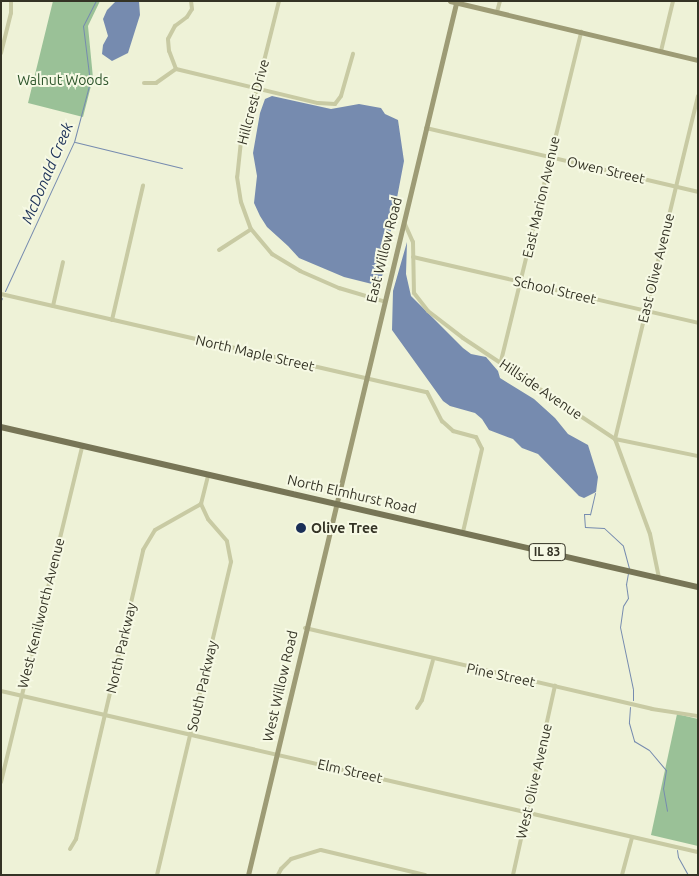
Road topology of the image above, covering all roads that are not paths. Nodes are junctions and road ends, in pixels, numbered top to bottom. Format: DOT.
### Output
graph roads {
  1 [pos="11,1"];
  2 [pos="191,1"];
  3 [pos="278,1"];
  4 [pos="500,1"];
  5 [pos="673,1"];
  6 [pos="453,2"];
  7 [pos="497,12"];
  8 [pos="581,32"];
  9 [pos="661,51"];
  10 [pos="1,53"];
  11 [pos="353,54"];
  12 [pos="698,60"];
  13 [pos="176,70"];
  14 [pos="144,83"];
  15 [pos="257,89"];
  16 [pos="698,96"];
  17 [pos="426,128"];
  18 [pos="550,157"];
  19 [pos="143,186"];
  20 [pos="676,186"];
  21 [pos="698,192"];
  22 [pos="403,219"];
  23 [pos="251,229"];
  24 [pos="219,250"];
  25 [pos="413,257"];
  26 [pos="63,262"];
  27 [pos="520,282"];
  28 [pos="1,294"];
  29 [pos="383,301"];
  30 [pos="53,306"];
  31 [pos="646,311"];
  32 [pos="112,320"];
  33 [pos="698,323"];
  34 [pos="501,362"];
  35 [pos="366,379"];
  36 [pos="1,427"];
  37 [pos="615,439"];
  38 [pos="82,446"];
  39 [pos="698,456"];
  40 [pos="208,475"];
  41 [pos="336,503"];
  42 [pos="202,504"];
  43 [pos="463,532"];
  44 [pos="659,578"];
  45 [pos="698,586"];
  46 [pos="305,628"];
  47 [pos="433,660"];
  48 [pos="555,686"];
  49 [pos="1,691"];
  50 [pos="21,696"];
  51 [pos="417,708"];
  52 [pos="106,715"];
  53 [pos="698,716"];
  54 [pos="190,734"];
  55 [pos="275,754"];
  56 [pos="1,782"];
  57 [pos="528,812"];
  58 [pos="632,837"];
  59 [pos="70,848"];
  60 [pos="698,852"];
  61 [pos="156,875"];
  62 [pos="248,875"];
  63 [pos="278,875"];
  64 [pos="425,875"];
  65 [pos="513,875"];
  66 [pos="622,875"];
  1 -- 10 [label="street"];
  2 -- 13 [label="street"];
  3 -- 15 [label="street, Hillcrest Drive"];
  4 -- 7 [label="street"];
  5 -- 9 [label="street"];
  6 -- 7 [label="street"];
  6 -- 17 [label="street, East Willow Road"];
  7 -- 8 [label="street"];
  8 -- 9 [label="street"];
  8 -- 18 [label="street, East Marion Avenue"];
  9 -- 12 [label="street"];
  11 -- 15 [label="street"];
  13 -- 14 [label="street"];
  13 -- 15 [label="street"];
  15 -- 23 [label="street, Hillcrest Drive"];
  16 -- 20 [label="street, East Olive Avenue"];
  17 -- 18 [label="street, Owen Street"];
  17 -- 22 [label="street, East Willow Road"];
  18 -- 20 [label="street, Owen Street"];
  18 -- 27 [label="street, East Marion Avenue"];
  19 -- 32 [label="street"];
  20 -- 21 [label="street, Owen Street"];
  20 -- 31 [label="street, East Olive Avenue"];
  22 -- 25 [label="street, Hillside Avenue"];
  22 -- 29 [label="street, East Willow Road"];
  23 -- 24 [label="street"];
  23 -- 29 [label="street, Hillcrest Drive"];
  25 -- 27 [label="street, School Street"];
  25 -- 34 [label="street, Hillside Avenue"];
  26 -- 30 [label="street"];
  27 -- 31 [label="street, School Street"];
  27 -- 34 [label="street, East Marion Avenue"];
  28 -- 30 [label="street, North Maple Street"];
  29 -- 35 [label="street, East Willow Road"];
  30 -- 32 [label="street, North Maple Street"];
  31 -- 33 [label="street, School Street"];
  31 -- 37 [label="street, East Olive Avenue"];
  32 -- 35 [label="street, North Maple Street"];
  34 -- 37 [label="street, Hillside Avenue"];
  35 -- 41 [label="street, East Willow Road"];
  35 -- 43 [label="street, North Maple Street"];
  36 -- 38 [label="main road, North Elmhurst Road / IL 83"];
  37 -- 39 [label="street"];
  37 -- 44 [label="street"];
  38 -- 40 [label="main road, North Elmhurst Road / IL 83"];
  38 -- 50 [label="street, West Kenilworth Avenue"];
  40 -- 41 [label="main road, North Elmhurst Road / IL 83"];
  40 -- 42 [label="street"];
  41 -- 43 [label="main road, North Elmhurst Road / IL 83"];
  41 -- 46 [label="street, West Willow Road"];
  42 -- 52 [label="street, North Parkway"];
  42 -- 54 [label="street, South Parkway"];
  43 -- 44 [label="main road, North Elmhurst Road / IL 83"];
  44 -- 45 [label="main road, North Elmhurst Road / IL 83"];
  46 -- 47 [label="street, Pine Street"];
  46 -- 55 [label="street, West Willow Road"];
  47 -- 48 [label="street, Pine Street"];
  47 -- 51 [label="street"];
  48 -- 53 [label="street, Pine Street"];
  48 -- 57 [label="street, West Olive Avenue"];
  49 -- 50 [label="street, Elm Street"];
  50 -- 52 [label="street, Elm Street"];
  50 -- 56 [label="street, West Kenilworth Avenue"];
  52 -- 54 [label="street, Elm Street"];
  52 -- 59 [label="street, North Parkway"];
  54 -- 55 [label="street, Elm Street"];
  54 -- 61 [label="street, South Parkway"];
  55 -- 57 [label="street, Elm Street"];
  55 -- 62 [label="street, West Willow Road"];
  57 -- 58 [label="street, Elm Street"];
  57 -- 65 [label="street, West Olive Avenue"];
  58 -- 60 [label="street, Elm Street"];
  58 -- 66 [label="street"];
  63 -- 64 [label="street"];
}
